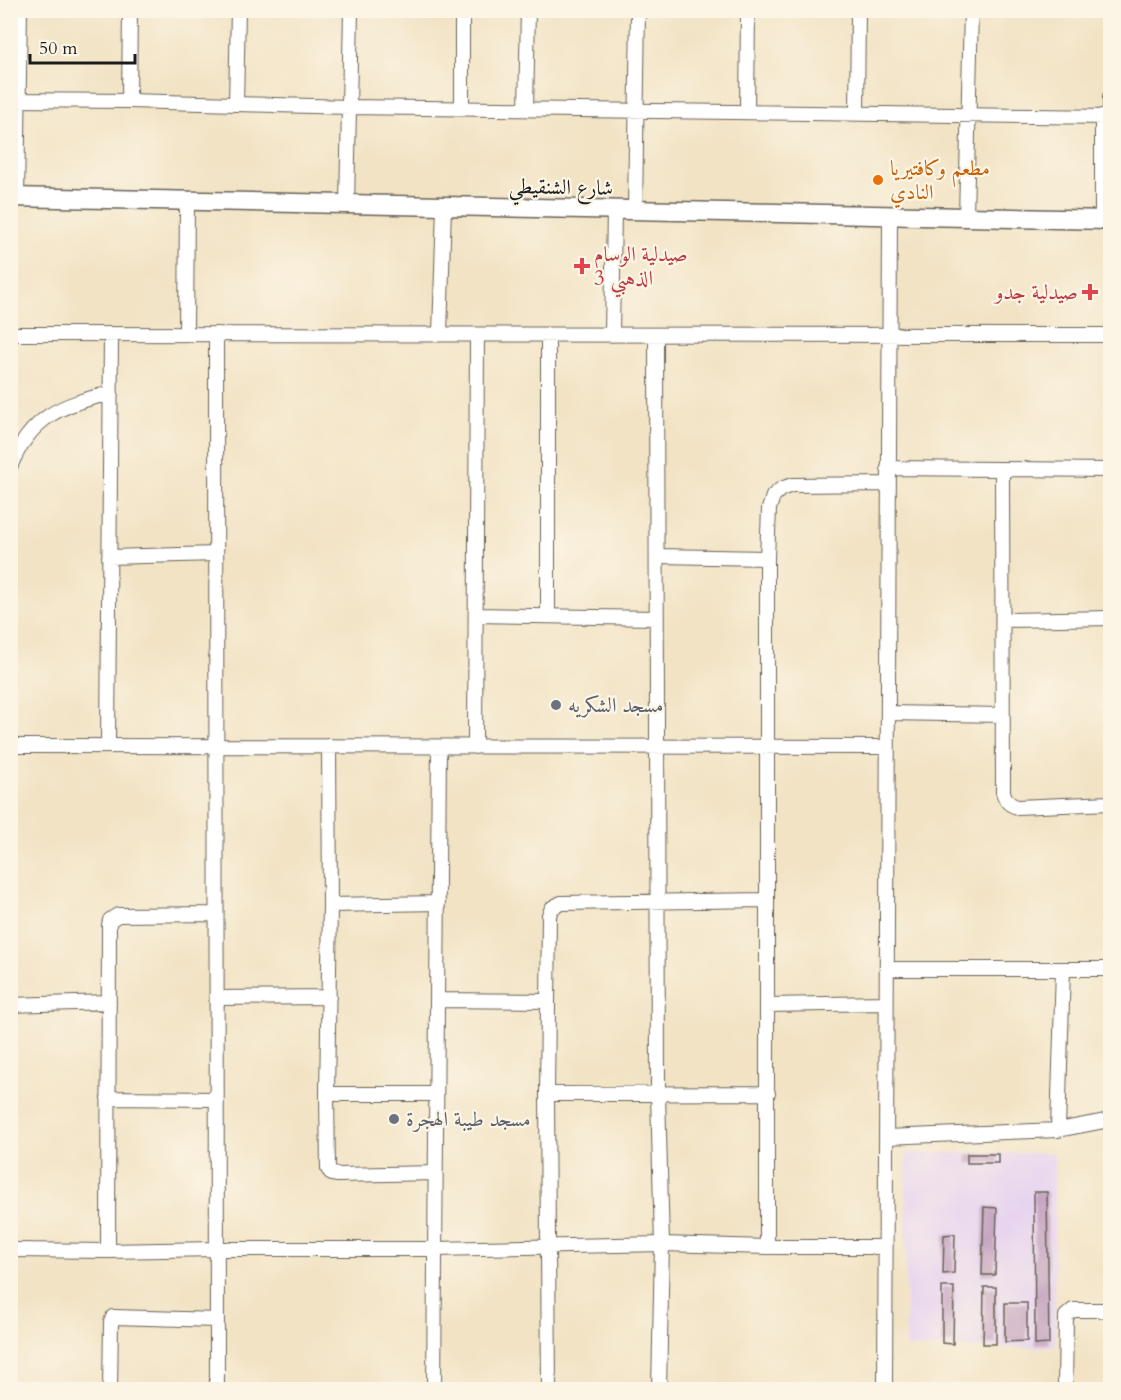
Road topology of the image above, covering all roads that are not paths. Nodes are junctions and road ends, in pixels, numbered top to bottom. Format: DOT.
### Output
graph roads {
  1 [pos="20,10"];
  2 [pos="130,10"];
  3 [pos="238,10"];
  4 [pos="351,10"];
  5 [pos="462,10"];
  6 [pos="528,10"];
  7 [pos="638,10"];
  8 [pos="748,10"];
  9 [pos="858,10"];
  10 [pos="971,10"];
  11 [pos="1110,97"];
  12 [pos="15,100"];
  13 [pos="129,101"];
  14 [pos="236,104"];
  15 [pos="349,107"];
  16 [pos="462,108"];
  17 [pos="526,109"];
  18 [pos="636,111"];
  19 [pos="747,112"];
  20 [pos="857,114"];
  21 [pos="969,115"];
  22 [pos="1108,116"];
  23 [pos="14,198"];
  24 [pos="187,202"];
  25 [pos="347,205"];
  26 [pos="444,207"];
  27 [pos="614,210"];
  28 [pos="635,211"];
  29 [pos="890,216"];
  30 [pos="966,216"];
  31 [pos="1106,219"];
  32 [pos="10,334"];
  33 [pos="111,334"];
  34 [pos="186,334"];
  35 [pos="216,334"];
  36 [pos="440,334"];
  37 [pos="477,335"];
  38 [pos="548,335"];
  39 [pos="612,335"];
  40 [pos="656,335"];
  41 [pos="889,335"];
  42 [pos="1110,335"];
  43 [pos="111,393"];
  44 [pos="10,467"];
  45 [pos="888,468"];
  46 [pos="1002,469"];
  47 [pos="1110,470"];
  48 [pos="888,484"];
  49 [pos="216,555"];
  50 [pos="658,556"];
  51 [pos="109,557"];
  52 [pos="767,558"];
  53 [pos="476,615"];
  54 [pos="548,616"];
  55 [pos="657,618"];
  56 [pos="1110,618"];
  57 [pos="1003,620"];
  58 [pos="888,713"];
  59 [pos="1003,715"];
  60 [pos="10,746"];
  61 [pos="108,746"];
  62 [pos="216,746"];
  63 [pos="329,746"];
  64 [pos="439,747"];
  65 [pos="475,747"];
  66 [pos="657,747"];
  67 [pos="766,747"];
  68 [pos="887,747"];
  69 [pos="1110,803"];
  70 [pos="767,900"];
  71 [pos="658,902"];
  72 [pos="438,903"];
  73 [pos="330,905"];
  74 [pos="216,914"];
  75 [pos="887,969"];
  76 [pos="1063,969"];
  77 [pos="1110,969"];
  78 [pos="329,997"];
  79 [pos="217,998"];
  80 [pos="437,1000"];
  81 [pos="547,1001"];
  82 [pos="109,1002"];
  83 [pos="886,1003"];
  84 [pos="10,1005"];
  85 [pos="767,1005"];
  86 [pos="768,1093"];
  87 [pos="327,1094"];
  88 [pos="436,1094"];
  89 [pos="547,1094"];
  90 [pos="658,1094"];
  91 [pos="108,1098"];
  92 [pos="216,1099"];
  93 [pos="1110,1120"];
  94 [pos="1058,1130"];
  95 [pos="886,1137"];
  96 [pos="436,1173"];
  97 [pos="662,1244"];
  98 [pos="548,1245"];
  99 [pos="767,1247"];
  100 [pos="885,1247"];
  101 [pos="216,1249"];
  102 [pos="435,1249"];
  103 [pos="10,1250"];
  104 [pos="108,1251"];
  105 [pos="1110,1310"];
  106 [pos="216,1320"];
  107 [pos="110,1389"];
  108 [pos="217,1389"];
  109 [pos="434,1389"];
  110 [pos="549,1389"];
  111 [pos="659,1389"];
  112 [pos="885,1389"];
  113 [pos="1065,1389"];
  1 -- 12 [label="street"];
  2 -- 13 [label="street"];
  3 -- 14 [label="street"];
  4 -- 15 [label="street"];
  5 -- 16 [label="street"];
  6 -- 17 [label="street"];
  7 -- 18 [label="street"];
  8 -- 19 [label="street"];
  9 -- 20 [label="street"];
  10 -- 21 [label="street"];
  11 -- 22 [label="street"];
  12 -- 13 [label="street"];
  12 -- 23 [label="street"];
  13 -- 14 [label="street"];
  14 -- 15 [label="street"];
  15 -- 16 [label="street"];
  15 -- 25 [label="street"];
  16 -- 17 [label="street"];
  17 -- 18 [label="street"];
  18 -- 19 [label="street"];
  18 -- 28 [label="street"];
  19 -- 20 [label="street"];
  20 -- 21 [label="street"];
  21 -- 22 [label="street"];
  21 -- 30 [label="street"];
  22 -- 31 [label="street"];
  23 -- 24 [label="street, شارع الشنقيطي"];
  24 -- 25 [label="street, شارع الشنقيطي"];
  24 -- 34 [label="street"];
  25 -- 26 [label="street, شارع الشنقيطي"];
  26 -- 27 [label="street, شارع الشنقيطي"];
  26 -- 36 [label="street"];
  27 -- 28 [label="street, شارع الشنقيطي"];
  27 -- 39 [label="street"];
  28 -- 29 [label="street, شارع الشنقيطي"];
  29 -- 30 [label="street, شارع الشنقيطي"];
  29 -- 41 [label="street"];
  30 -- 31 [label="street, شارع الشنقيطي"];
  32 -- 33 [label="street"];
  33 -- 34 [label="street"];
  33 -- 43 [label="street"];
  34 -- 35 [label="street"];
  35 -- 36 [label="street"];
  35 -- 49 [label="street"];
  36 -- 37 [label="street"];
  37 -- 38 [label="street"];
  37 -- 53 [label="street"];
  38 -- 39 [label="street"];
  38 -- 54 [label="street"];
  39 -- 40 [label="street"];
  40 -- 41 [label="street"];
  40 -- 50 [label="street"];
  41 -- 42 [label="street"];
  41 -- 45 [label="street"];
  43 -- 44 [label="street"];
  43 -- 51 [label="street"];
  45 -- 46 [label="street"];
  45 -- 48 [label="street"];
  46 -- 47 [label="street"];
  46 -- 57 [label="street"];
  48 -- 52 [label="street"];
  48 -- 58 [label="street"];
  49 -- 51 [label="street"];
  49 -- 62 [label="street"];
  50 -- 52 [label="street"];
  50 -- 55 [label="street"];
  51 -- 61 [label="street"];
  52 -- 67 [label="street"];
  53 -- 54 [label="street"];
  53 -- 65 [label="street"];
  54 -- 55 [label="street"];
  55 -- 66 [label="street"];
  56 -- 57 [label="street"];
  57 -- 59 [label="street"];
  58 -- 59 [label="street"];
  58 -- 68 [label="street"];
  59 -- 69 [label="street"];
  60 -- 61 [label="street"];
  61 -- 62 [label="street"];
  62 -- 63 [label="street"];
  62 -- 74 [label="street"];
  63 -- 64 [label="street"];
  63 -- 73 [label="street"];
  64 -- 65 [label="street"];
  64 -- 72 [label="street"];
  65 -- 66 [label="street"];
  66 -- 67 [label="street"];
  66 -- 71 [label="street"];
  67 -- 68 [label="street"];
  67 -- 70 [label="street"];
  68 -- 75 [label="street"];
  70 -- 71 [label="street"];
  70 -- 85 [label="street"];
  71 -- 81 [label="street"];
  71 -- 90 [label="street"];
  72 -- 73 [label="street"];
  72 -- 80 [label="street"];
  73 -- 78 [label="street"];
  74 -- 79 [label="street"];
  74 -- 82 [label="street"];
  75 -- 76 [label="street"];
  75 -- 83 [label="street"];
  76 -- 77 [label="street"];
  76 -- 94 [label="street"];
  78 -- 79 [label="street"];
  78 -- 87 [label="street"];
  79 -- 92 [label="street"];
  80 -- 81 [label="street"];
  80 -- 88 [label="street"];
  81 -- 89 [label="street"];
  82 -- 84 [label="street"];
  82 -- 91 [label="street"];
  83 -- 85 [label="street"];
  83 -- 95 [label="street"];
  85 -- 86 [label="street"];
  86 -- 90 [label="street"];
  86 -- 99 [label="street"];
  87 -- 88 [label="street"];
  87 -- 96 [label="street"];
  88 -- 96 [label="street"];
  89 -- 90 [label="street"];
  89 -- 98 [label="street"];
  90 -- 97 [label="street"];
  91 -- 92 [label="street"];
  91 -- 104 [label="street"];
  92 -- 101 [label="street"];
  93 -- 94 [label="street"];
  94 -- 95 [label="street"];
  95 -- 100 [label="street"];
  96 -- 102 [label="street"];
  97 -- 98 [label="street"];
  97 -- 99 [label="street"];
  97 -- 111 [label="street"];
  98 -- 102 [label="street"];
  98 -- 110 [label="street"];
  99 -- 100 [label="street"];
  100 -- 112 [label="street"];
  101 -- 102 [label="street"];
  101 -- 104 [label="street"];
  101 -- 106 [label="street"];
  102 -- 109 [label="street"];
  103 -- 104 [label="street"];
  105 -- 113 [label="street"];
  106 -- 107 [label="street"];
  106 -- 108 [label="street"];
}
